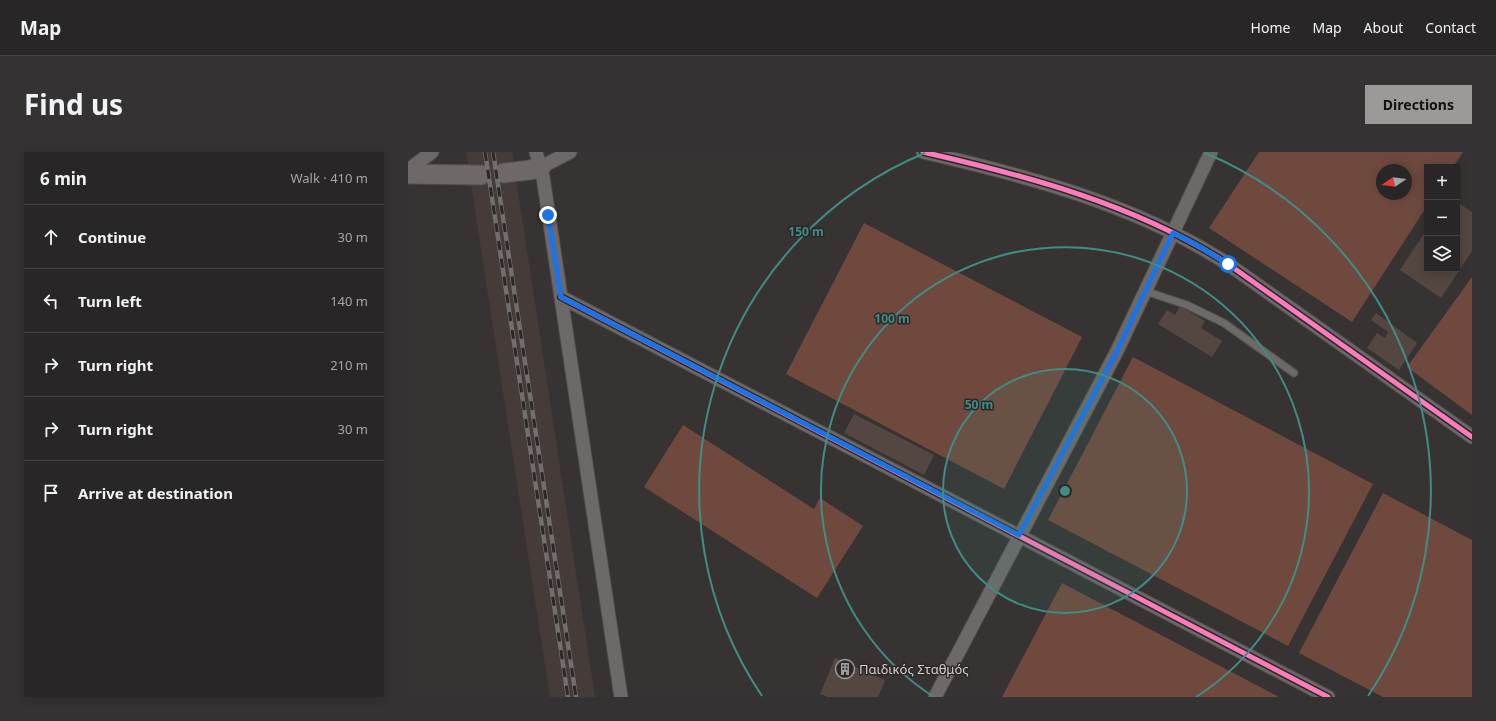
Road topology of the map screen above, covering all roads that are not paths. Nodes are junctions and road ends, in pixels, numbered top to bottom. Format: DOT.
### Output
graph roads {
  1 [pos="432,152"];
  2 [pos="570,152"];
  3 [pos="923,152"];
  4 [pos="1211,152"];
  5 [pos="538,160"];
  6 [pos="408,170"];
  7 [pos="408,174"];
  8 [pos="504,174"];
  9 [pos="481,175"];
  10 [pos="1173,233"];
  11 [pos="1145,291"];
  12 [pos="561,297"];
  13 [pos="1294,373"];
  14 [pos="1472,437"];
  15 [pos="1019,535"];
  16 [pos="621,697"];
  17 [pos="935,697"];
  18 [pos="1328,697"];
  1 -- 6 [label="street"];
  2 -- 5 [label="street"];
  3 -- 10 [label="street"];
  4 -- 10 [label="street"];
  5 -- 8 [label="street"];
  5 -- 12 [label="street"];
  7 -- 9 [label="street"];
  10 -- 11 [label="street"];
  10 -- 14 [label="street"];
  11 -- 13 [label="lane"];
  11 -- 15 [label="street"];
  12 -- 15 [label="street"];
  12 -- 16 [label="street"];
  15 -- 17 [label="street"];
  15 -- 18 [label="street"];
}
